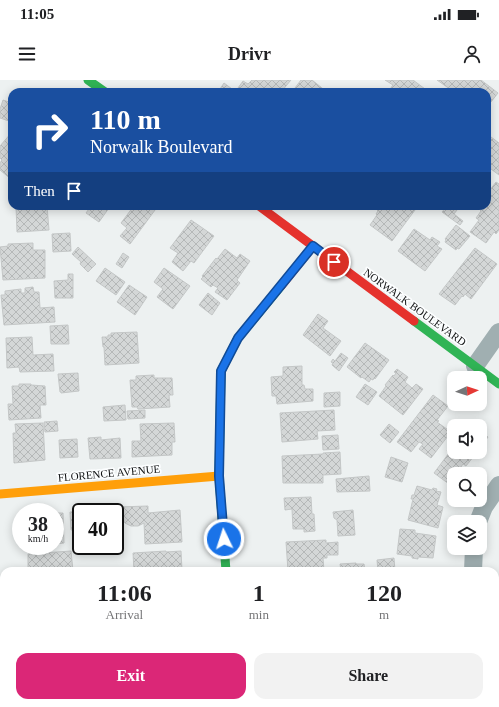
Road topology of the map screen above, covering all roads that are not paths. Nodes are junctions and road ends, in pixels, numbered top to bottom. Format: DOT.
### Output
graph roads {
  1 [pos="88,80"];
  2 [pos="99,88"];
  3 [pos="264,210"];
  4 [pos="313,246"];
  5 [pos="499,332"];
  6 [pos="475,366"];
  7 [pos="499,384"];
  8 [pos="219,476"];
  9 [pos="499,485"];
  10 [pos="0,494"];
  11 [pos="481,515"];
  12 [pos="474,555"];
  13 [pos="226,567"];
  14 [pos="473,567"];
  1 -- 2 [label="street"];
  3 -- 4 [label="street, NORWALK BOULEVARD"];
  4 -- 6 [label="street, NORWALK BOULEVARD"];
  4 -- 8 [label="street"];
  5 -- 6 [label="street"];
  6 -- 7 [label="street, NORWALK BOULEVARD"];
  8 -- 10 [label="street, FLORENCE AVENUE"];
  8 -- 13 [label="street"];
  9 -- 11 [label="street"];
  12 -- 14 [label="street"];
}
